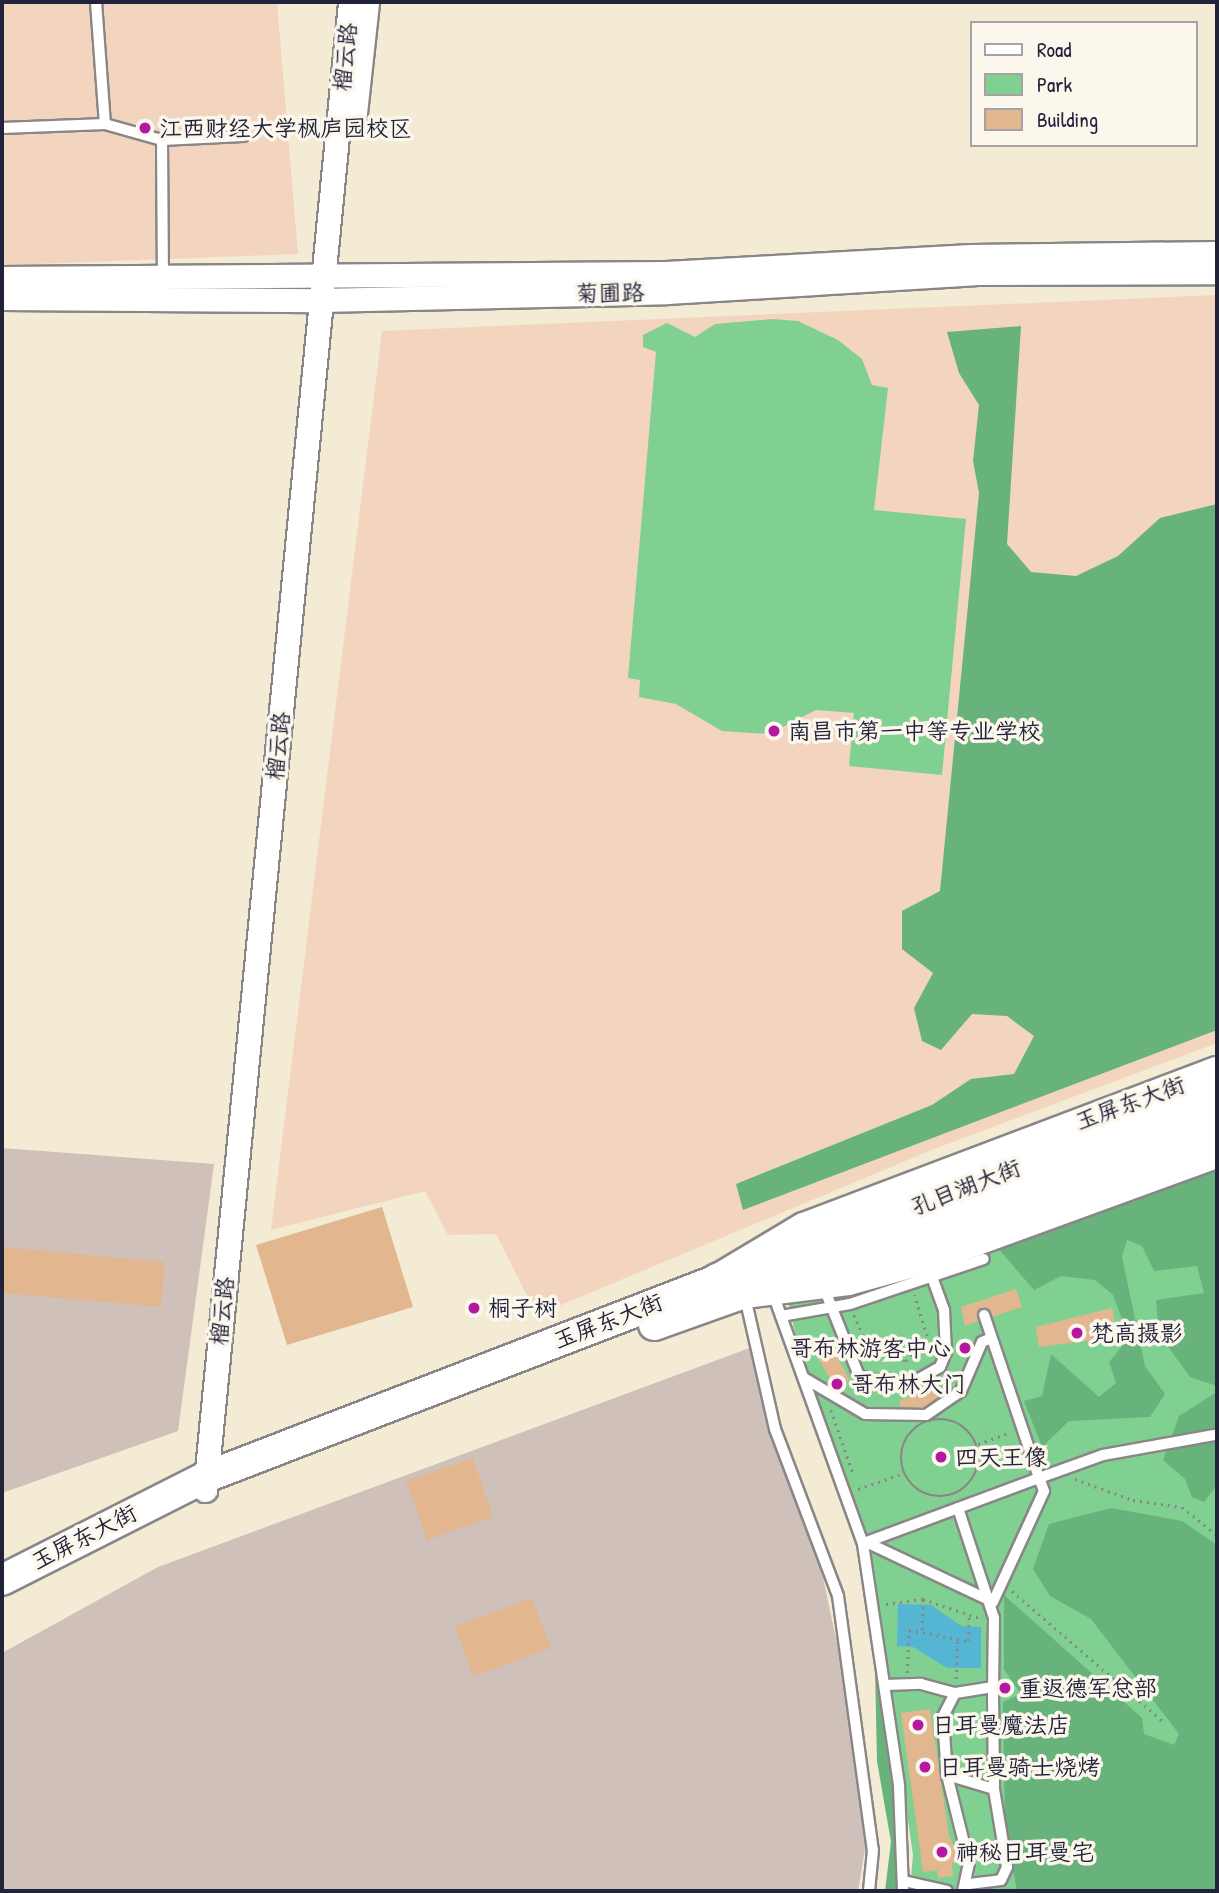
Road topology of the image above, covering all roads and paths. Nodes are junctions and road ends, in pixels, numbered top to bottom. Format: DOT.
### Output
graph roads {
  1 [pos="96,2"];
  2 [pos="350,2"];
  3 [pos="367,2"];
  4 [pos="105,124"];
  5 [pos="2,128"];
  6 [pos="243,136"];
  7 [pos="162,140"];
  8 [pos="1217,253"];
  9 [pos="1217,272"];
  10 [pos="331,276"];
  11 [pos="7,277"];
  12 [pos="163,281"];
  13 [pos="2,298"];
  14 [pos="328,299"];
  15 [pos="1217,1072"];
  16 [pos="1217,1101"];
  17 [pos="1217,1129"];
  18 [pos="1217,1153"];
  19 [pos="984,1259"];
  20 [pos="929,1268"];
  21 [pos="758,1289"];
  22 [pos="826,1296"];
  23 [pos="915,1298"];
  24 [pos="984,1315"];
  25 [pos="856,1320"];
  26 [pos="989,1339"];
  27 [pos="803,1377"];
  28 [pos="825,1393"];
  29 [pos="1021,1428"];
  30 [pos="1214,1435"];
  31 [pos="978,1444"];
  32 [pos="1056,1471"];
  33 [pos="904,1473"];
  34 [pos="1039,1478"];
  35 [pos="210,1482"];
  36 [pos="858,1489"];
  37 [pos="862,1501"];
  38 [pos="958,1508"];
  39 [pos="1217,1535"];
  40 [pos="864,1543"];
  41 [pos="2,1580"];
  42 [pos="1002,1583"];
  43 [pos="2,1595"];
  44 [pos="923,1599"];
  45 [pos="993,1602"];
  46 [pos="873,1609"];
  47 [pos="969,1617"];
  48 [pos="994,1618"];
  49 [pos="922,1630"];
  50 [pos="957,1641"];
  51 [pos="957,1668"];
  52 [pos="905,1684"];
  53 [pos="885,1685"];
  54 [pos="993,1688"];
  55 [pos="955,1693"];
  56 [pos="1165,1723"];
  57 [pos="947,1775"];
  58 [pos="994,1789"];
  59 [pos="903,1886"];
  60 [pos="966,1888"];
  61 [pos="869,1891"];
  62 [pos="947,1891"];
  1 -- 4 [label="lane"];
  2 -- 10 [label="street, 榴云路"];
  3 -- 10 [label="street, 榴云路"];
  4 -- 5 [label="lane"];
  4 -- 7 [label="lane"];
  6 -- 7 [label="lane"];
  7 -- 12 [label="lane"];
  8 -- 10 [label="street, 菊圃路"];
  9 -- 14 [label="street, 菊圃路"];
  10 -- 12 [label="street, 菊圃路"];
  10 -- 14 [label="street, 榴云路"];
  11 -- 12 [label="street, 菊圃路"];
  13 -- 14 [label="street, 菊圃路"];
  14 -- 35 [label="street, 榴云路"];
  15 -- 21 [label="main road, 玉屏东大街"];
  16 -- 21 [label="highway, 孔目湖大街"];
  17 -- 21 [label="highway, 孔目湖大街"];
  18 -- 20 [label="main road, 玉屏东大街"];
  19 -- 20 [label="lane"];
  20 -- 22 [label="main road, 玉屏东大街"];
  20 -- 22 [label="lane"];
  21 -- 22 [label="main road, 玉屏东大街"];
  21 -- 27 [label="lane"];
  21 -- 35 [label="main road, 玉屏东大街"];
  21 -- 61 [label="lane"];
  23 -- 25 [label="path"];
  24 -- 26 [label="lane"];
  26 -- 28 [label="lane"];
  26 -- 29 [label="lane"];
  27 -- 28 [label="lane"];
  27 -- 40 [label="lane"];
  28 -- 36 [label="path"];
  29 -- 31 [label="path"];
  29 -- 34 [label="lane"];
  30 -- 32 [label="lane"];
  31 -- 33 [label="path"];
  31 -- 33 [label="path"];
  32 -- 34 [label="lane"];
  32 -- 39 [label="path"];
  33 -- 36 [label="path"];
  34 -- 38 [label="lane"];
  34 -- 42 [label="lane"];
  35 -- 41 [label="main road, 玉屏东大街"];
  35 -- 43 [label="main road, 玉屏东大街"];
  36 -- 37 [label="path"];
  38 -- 40 [label="lane"];
  38 -- 45 [label="lane"];
  40 -- 45 [label="lane"];
  40 -- 46 [label="lane"];
  42 -- 45 [label="lane"];
  42 -- 56 [label="path"];
  44 -- 46 [label="path"];
  44 -- 47 [label="path"];
  44 -- 49 [label="path"];
  45 -- 48 [label="lane"];
  46 -- 53 [label="lane"];
  47 -- 48 [label="path"];
  47 -- 50 [label="path"];
  48 -- 54 [label="lane"];
  49 -- 50 [label="path"];
  49 -- 52 [label="path"];
  50 -- 51 [label="path"];
  52 -- 53 [label="lane"];
  52 -- 55 [label="lane"];
  53 -- 59 [label="lane"];
  54 -- 55 [label="lane"];
  54 -- 58 [label="lane"];
  55 -- 57 [label="lane"];
  57 -- 58 [label="lane"];
  57 -- 60 [label="lane"];
  58 -- 60 [label="lane"];
  59 -- 62 [label="lane"];
}
